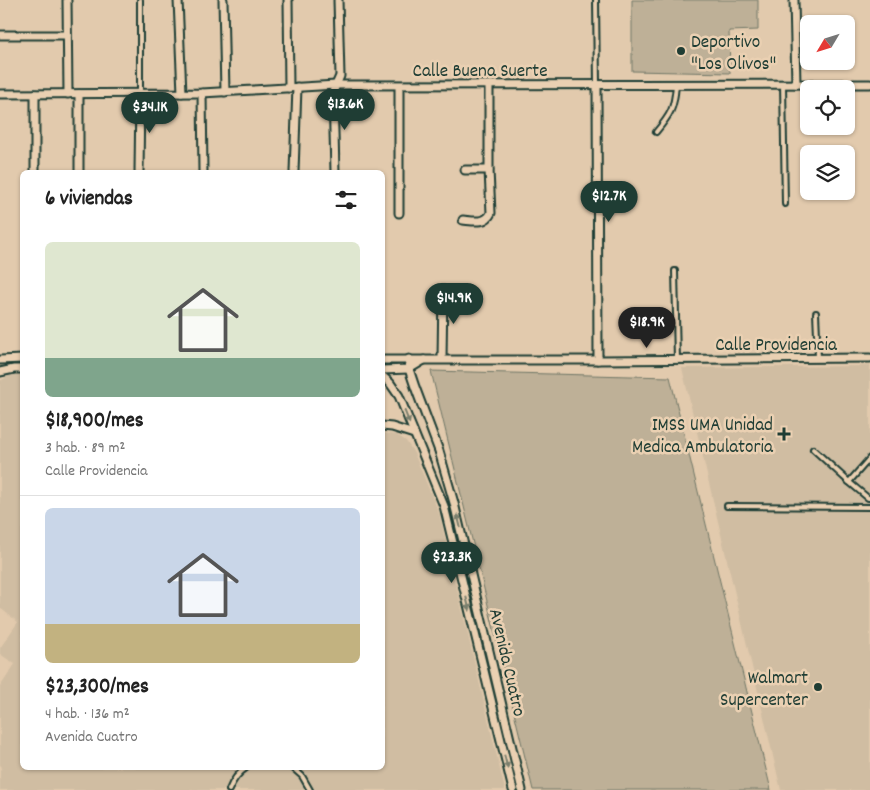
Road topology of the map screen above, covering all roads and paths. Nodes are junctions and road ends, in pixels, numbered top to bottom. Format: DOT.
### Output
graph roads {
  1 [pos="67,0"];
  2 [pos="140,0"];
  3 [pos="178,0"];
  4 [pos="223,0"];
  5 [pos="288,0"];
  6 [pos="338,0"];
  7 [pos="596,0"];
  8 [pos="794,0"];
  9 [pos="0,35"];
  10 [pos="67,35"];
  11 [pos="783,84"];
  12 [pos="796,84"];
  13 [pos="870,84"];
  14 [pos="336,85"];
  15 [pos="489,85"];
  16 [pos="597,85"];
  17 [pos="676,85"];
  18 [pos="399,86"];
  19 [pos="293,88"];
  20 [pos="225,92"];
  21 [pos="182,93"];
  22 [pos="202,93"];
  23 [pos="0,94"];
  24 [pos="35,94"];
  25 [pos="68,94"];
  26 [pos="79,94"];
  27 [pos="140,95"];
  28 [pos="656,132"];
  29 [pos="35,170"];
  30 [pos="79,170"];
  31 [pos="139,170"];
  32 [pos="203,170"];
  33 [pos="294,170"];
  34 [pos="335,170"];
  35 [pos="464,170"];
  36 [pos="489,170"];
  37 [pos="785,204"];
  38 [pos="399,213"];
  39 [pos="463,220"];
  40 [pos="675,271"];
  41 [pos="443,290"];
  42 [pos="816,313"];
  43 [pos="818,358"];
  44 [pos="870,358"];
  45 [pos="20,359"];
  46 [pos="408,359"];
  47 [pos="442,359"];
  48 [pos="0,360"];
  49 [pos="385,360"];
  50 [pos="425,360"];
  51 [pos="598,360"];
  52 [pos="677,360"];
  53 [pos="20,369"];
  54 [pos="385,370"];
  55 [pos="409,370"];
  56 [pos="0,372"];
  57 [pos="385,379"];
  58 [pos="385,426"];
  59 [pos="414,434"];
  60 [pos="813,449"];
  61 [pos="870,458"];
  62 [pos="849,482"];
  63 [pos="870,498"];
  64 [pos="727,506"];
  65 [pos="870,507"];
  66 [pos="496,678"];
  67 [pos="486,680"];
  68 [pos="238,770"];
  69 [pos="243,770"];
  70 [pos="295,770"];
  71 [pos="240,772"];
  72 [pos="229,790"];
  73 [pos="310,790"];
  74 [pos="513,790"];
  75 [pos="522,790"];
  1 -- 10 [label="street"];
  2 -- 27 [label="lane"];
  3 -- 21 [label="street"];
  4 -- 20 [label="street"];
  5 -- 19 [label="street"];
  6 -- 14 [label="street"];
  7 -- 16 [label="lane"];
  8 -- 12 [label="street"];
  9 -- 10 [label="street"];
  10 -- 25 [label="street"];
  11 -- 12 [label="street, Calle Buena Suerte"];
  11 -- 17 [label="street, Calle Buena Suerte"];
  11 -- 37 [label="lane"];
  12 -- 13 [label="street, Calle Buena Suerte"];
  14 -- 18 [label="street, Calle Buena Suerte"];
  14 -- 19 [label="street, Calle Buena Suerte"];
  14 -- 34 [label="street"];
  15 -- 16 [label="street, Calle Buena Suerte"];
  15 -- 18 [label="street, Calle Buena Suerte"];
  15 -- 36 [label="street"];
  16 -- 17 [label="street, Calle Buena Suerte"];
  16 -- 51 [label="street"];
  17 -- 28 [label="lane"];
  18 -- 38 [label="street"];
  19 -- 20 [label="street, Calle Buena Suerte"];
  19 -- 33 [label="street"];
  20 -- 22 [label="street, Calle Buena Suerte"];
  21 -- 22 [label="street, Calle Buena Suerte"];
  21 -- 27 [label="street, Calle Buena Suerte"];
  22 -- 32 [label="street"];
  23 -- 24 [label="street, Calle Buena Suerte"];
  24 -- 25 [label="street, Calle Buena Suerte"];
  24 -- 29 [label="street"];
  25 -- 26 [label="street, Calle Buena Suerte"];
  26 -- 27 [label="street, Calle Buena Suerte"];
  26 -- 30 [label="street"];
  27 -- 31 [label="street"];
  35 -- 36 [label="street"];
  36 -- 39 [label="street"];
  40 -- 52 [label="lane"];
  41 -- 47 [label="street"];
  42 -- 43 [label="lane"];
  43 -- 44 [label="street, Calle Providencia"];
  43 -- 52 [label="street, Calle Providencia"];
  45 -- 48 [label="street"];
  46 -- 49 [label="street, Calle Providencia"];
  46 -- 50 [label="street, Calle Providencia"];
  46 -- 55 [label="street, Avenida Cuatro"];
  47 -- 50 [label="street, Calle Providencia"];
  47 -- 51 [label="street, Calle Providencia"];
  50 -- 55 [label="street"];
  51 -- 52 [label="street, Calle Providencia"];
  53 -- 56 [label="street"];
  54 -- 55 [label="street"];
  66 -- 55 [label="street, Avenida Cuatro, one-way"];
  57 -- 59 [label="street, Avenida Cuatro, one-way"];
  58 -- 59 [label="street"];
  59 -- 67 [label="street, Avenida Cuatro, one-way"];
  60 -- 62 [label="lane"];
  61 -- 62 [label="lane"];
  62 -- 63 [label="lane"];
  64 -- 65 [label="lane"];
  66 -- 67 [label="street"];
  66 -- 75 [label="street, Avenida Cuatro"];
  67 -- 74 [label="street, Avenida Cuatro, one-way"];
  68 -- 71 [label="lane"];
  69 -- 71 [label="lane"];
  70 -- 73 [label="lane"];
  71 -- 72 [label="lane"];
}
